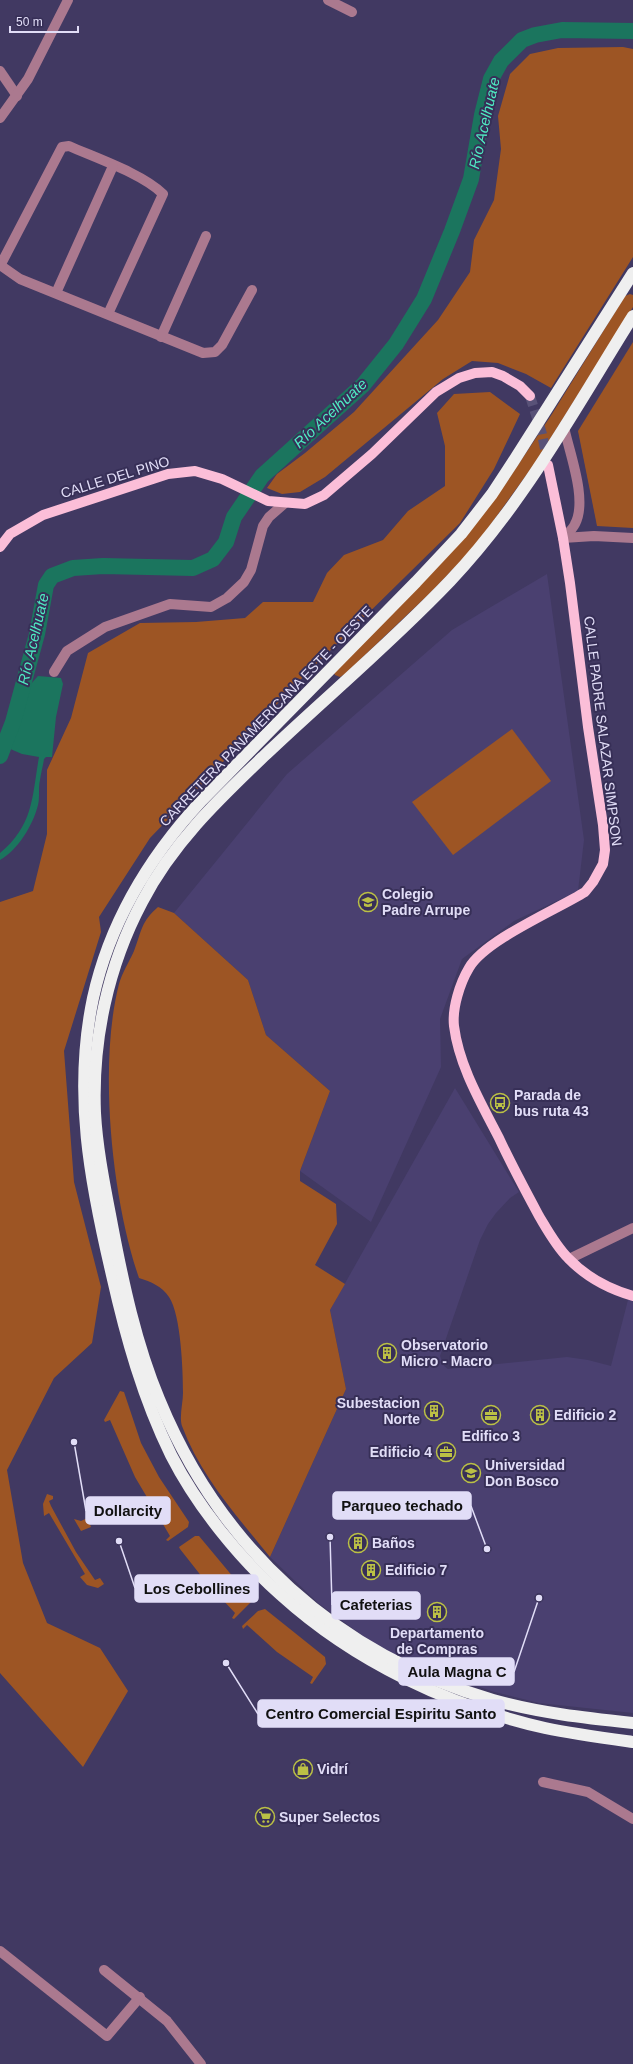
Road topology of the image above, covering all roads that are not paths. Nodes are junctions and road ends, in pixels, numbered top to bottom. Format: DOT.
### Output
graph roads {
  1 [pos="68,0"];
  2 [pos="328,0"];
  3 [pos="352,12"];
  4 [pos="0,71"];
  5 [pos="17,96"];
  6 [pos="0,118"];
  7 [pos="113,166"];
  8 [pos="206,236"];
  9 [pos="0,265"];
  10 [pos="633,273"];
  11 [pos="252,290"];
  12 [pos="633,291"];
  13 [pos="56,293"];
  14 [pos="620,294"];
  15 [pos="108,314"];
  16 [pos="633,316"];
  17 [pos="161,337"];
  18 [pos="530,396"];
  19 [pos="564,426"];
  20 [pos="548,465"];
  21 [pos="286,503"];
  22 [pos="563,538"];
  23 [pos="633,538"];
  24 [pos="0,547"];
  25 [pos="54,672"];
  26 [pos="633,1228"];
  27 [pos="569,1259"];
  28 [pos="633,1296"];
  29 [pos="633,1723"];
  30 [pos="633,1742"];
  31 [pos="543,1782"];
  32 [pos="633,1819"];
  33 [pos="0,1951"];
  34 [pos="104,1970"];
  35 [pos="140,1997"];
  36 [pos="201,2064"];
  1 -- 5 [label="street"];
  2 -- 3 [label="street"];
  4 -- 5 [label="street"];
  5 -- 6 [label="street"];
  7 -- 9 [label="street"];
  7 -- 13 [label="street"];
  7 -- 15 [label="street"];
  8 -- 17 [label="street"];
  9 -- 13 [label="street"];
  10 -- 14 [label="highway, CARRETERA PANAMERICANA ESTE - OESTE"];
  11 -- 17 [label="street"];
  12 -- 14 [label="highway"];
  13 -- 15 [label="street"];
  14 -- 30 [label="highway, CARRETERA PANAMERICANA ESTE - OESTE"];
  15 -- 17 [label="street"];
  16 -- 19 [label="highway, CARRETERA PANAMERICANA ESTE - OESTE"];
  18 -- 21 [label="main road"];
  19 -- 22 [label="street"];
  19 -- 29 [label="highway, CARRETERA PANAMERICANA ESTE - OESTE"];
  20 -- 22 [label="main road, CALLE PADRE SALAZAR SIMPSON"];
  21 -- 24 [label="main road, CALLE DEL PINO"];
  21 -- 25 [label="street"];
  22 -- 23 [label="street"];
  22 -- 27 [label="main road, CALLE PADRE SALAZAR SIMPSON"];
  26 -- 27 [label="street"];
  27 -- 28 [label="main road, CALLE PADRE SALAZAR SIMPSON"];
  31 -- 32 [label="street"];
  33 -- 35 [label="street"];
  34 -- 35 [label="street"];
  35 -- 36 [label="street"];
}
